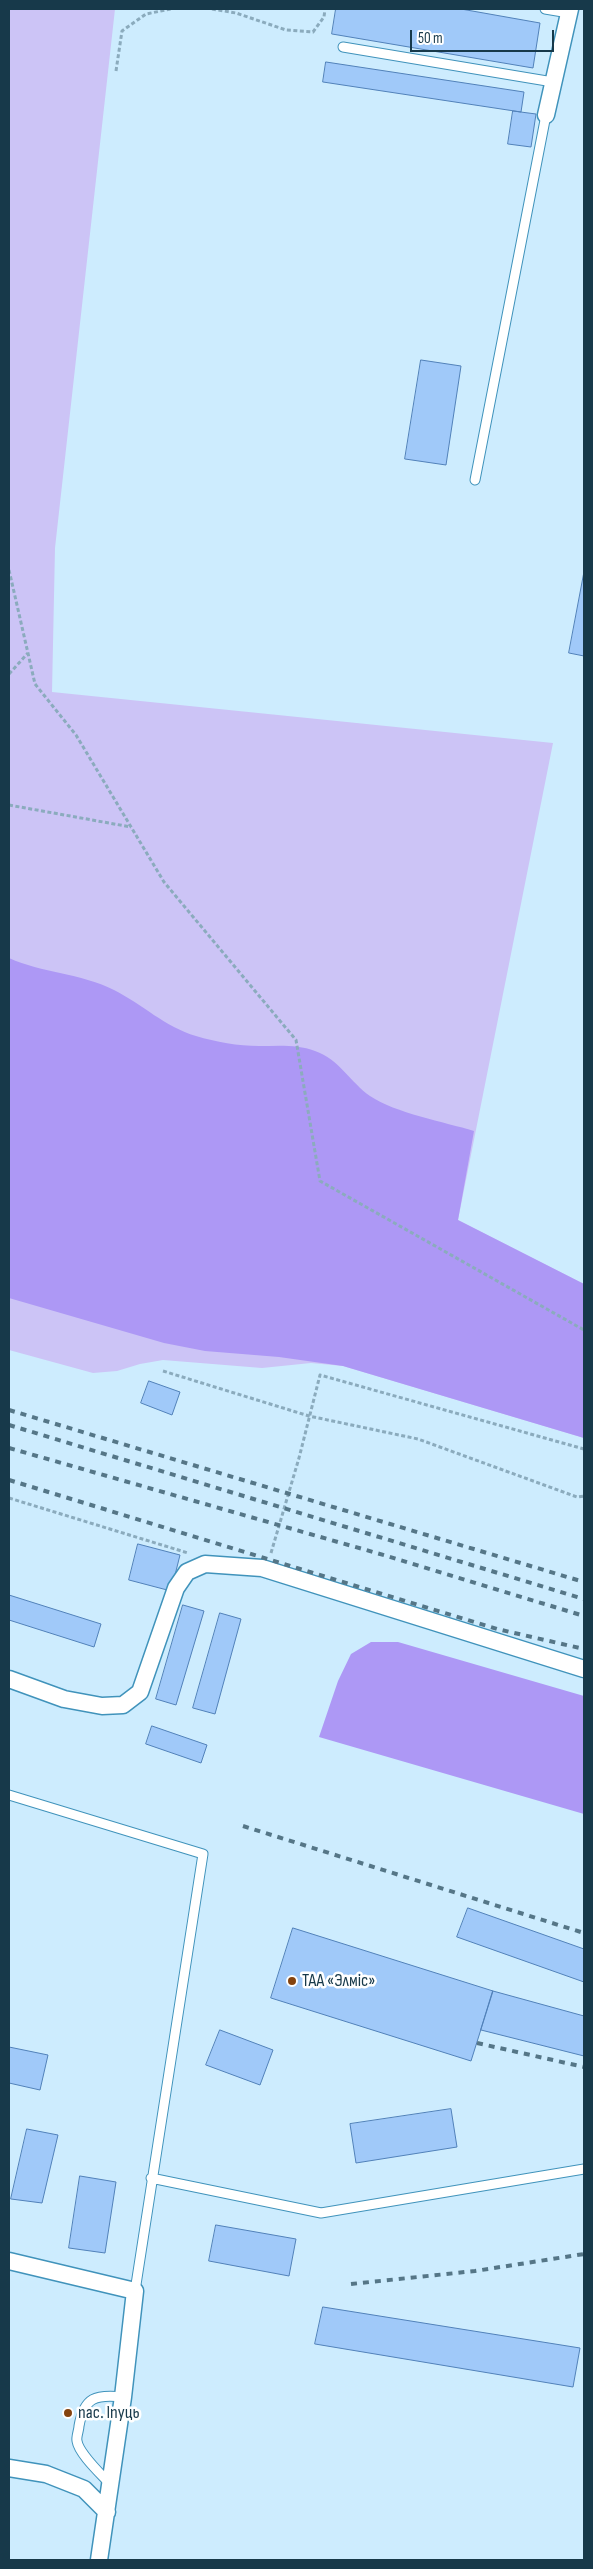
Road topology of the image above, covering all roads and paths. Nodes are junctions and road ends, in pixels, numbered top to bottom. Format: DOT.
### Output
graph roads {
  1 [pos="172,9"];
  2 [pos="212,9"];
  3 [pos="325,9"];
  4 [pos="545,9"];
  5 [pos="569,11"];
  6 [pos="343,46"];
  7 [pos="116,71"];
  8 [pos="553,82"];
  9 [pos="546,115"];
  10 [pos="475,480"];
  11 [pos="9,570"];
  12 [pos="28,653"];
  13 [pos="9,674"];
  14 [pos="9,805"];
  15 [pos="132,827"];
  16 [pos="584,1330"];
  17 [pos="162,1371"];
  18 [pos="309,1416"];
  19 [pos="584,1449"];
  20 [pos="584,1496"];
  21 [pos="9,1498"];
  22 [pos="205,1564"];
  23 [pos="262,1568"];
  24 [pos="584,1669"];
  25 [pos="9,1679"];
  26 [pos="9,1795"];
  27 [pos="584,2169"];
  28 [pos="151,2178"];
  29 [pos="9,2261"];
  30 [pos="135,2291"];
  31 [pos="123,2397"];
  32 [pos="9,2468"];
  33 [pos="111,2484"];
  34 [pos="107,2512"];
  35 [pos="99,2560"];
  1 -- 7 [label="path"];
  2 -- 3 [label="path"];
  4 -- 5 [label="lane"];
  5 -- 8 [label="street"];
  6 -- 8 [label="lane"];
  8 -- 9 [label="street"];
  9 -- 10 [label="lane"];
  11 -- 12 [label="path"];
  12 -- 13 [label="path"];
  12 -- 15 [label="path"];
  14 -- 15 [label="path"];
  15 -- 16 [label="path"];
  17 -- 18 [label="path"];
  18 -- 19 [label="path"];
  18 -- 20 [label="path"];
  18 -- 23 [label="path"];
  21 -- 22 [label="path"];
  22 -- 23 [label="street"];
  22 -- 25 [label="street"];
  23 -- 24 [label="street"];
  26 -- 28 [label="lane"];
  27 -- 28 [label="lane"];
  28 -- 30 [label="lane"];
  29 -- 30 [label="street"];
  30 -- 31 [label="street"];
  31 -- 33 [label="street"];
  31 -- 33 [label="lane"];
  32 -- 34 [label="street"];
  33 -- 34 [label="street"];
  34 -- 35 [label="street"];
}
